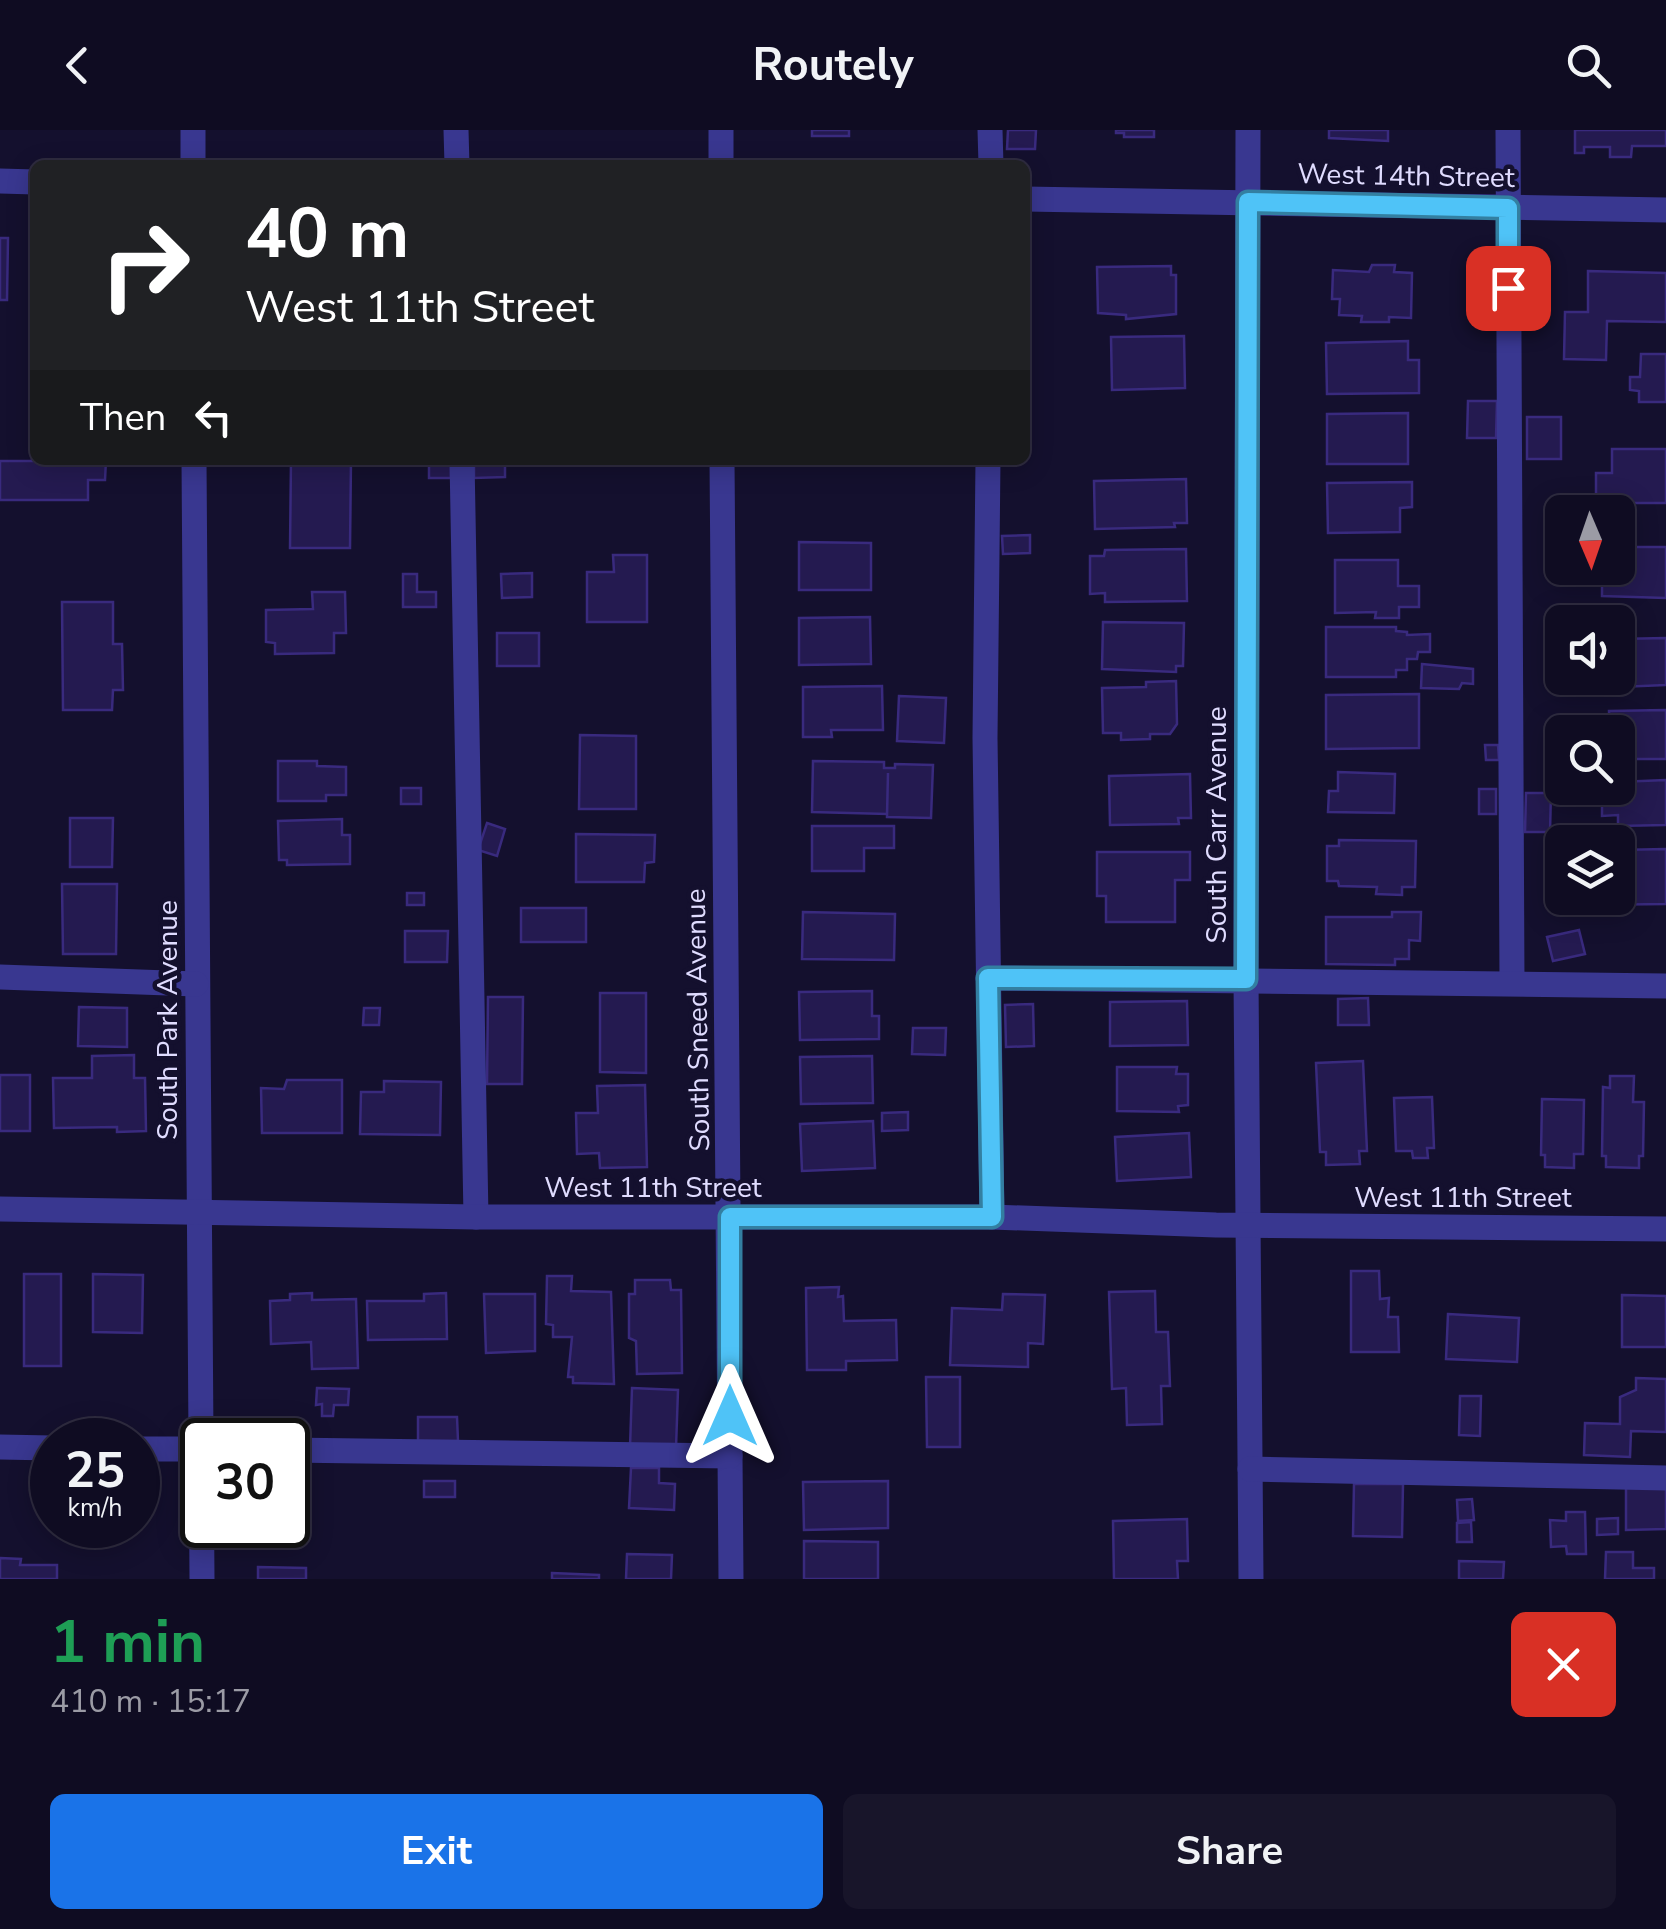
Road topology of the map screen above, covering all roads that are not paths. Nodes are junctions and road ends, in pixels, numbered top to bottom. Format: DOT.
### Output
graph roads {
  1 [pos="193,130"];
  2 [pos="456,130"];
  3 [pos="721,130"];
  4 [pos="990,130"];
  5 [pos="1248,130"];
  6 [pos="1508,130"];
  7 [pos="193,160"];
  8 [pos="457,160"];
  9 [pos="721,160"];
  10 [pos="990,160"];
  11 [pos="0,181"];
  12 [pos="30,182"];
  13 [pos="1030,199"];
  14 [pos="1248,202"];
  15 [pos="1508,208"];
  16 [pos="1666,210"];
  17 [pos="194,465"];
  18 [pos="462,465"];
  19 [pos="722,465"];
  20 [pos="988,465"];
  21 [pos="0,977"];
  22 [pos="988,978"];
  23 [pos="1246,979"];
  24 [pos="196,984"];
  25 [pos="1512,984"];
  26 [pos="1666,986"];
  27 [pos="0,1209"];
  28 [pos="199,1212"];
  29 [pos="476,1216"];
  30 [pos="730,1217"];
  31 [pos="992,1217"];
  32 [pos="1249,1224"];
  33 [pos="1666,1229"];
  34 [pos="202,1418"];
  35 [pos="0,1447"];
  36 [pos="30,1448"];
  37 [pos="310,1450"];
  38 [pos="730,1456"];
  39 [pos="1250,1469"];
  40 [pos="1666,1478"];
  41 [pos="202,1548"];
  42 [pos="202,1579"];
  43 [pos="731,1579"];
  44 [pos="1250,1579"];
  1 -- 7 [label="street"];
  2 -- 8 [label="street"];
  3 -- 9 [label="street"];
  4 -- 10 [label="street"];
  5 -- 14 [label="street, South Carr Avenue"];
  6 -- 15 [label="street"];
  11 -- 12 [label="street"];
  13 -- 14 [label="street, West 14th Street"];
  14 -- 15 [label="street, West 14th Street"];
  14 -- 23 [label="street, South Carr Avenue"];
  15 -- 16 [label="street, West 14th Street"];
  15 -- 25 [label="street"];
  17 -- 24 [label="street, South Park Avenue"];
  18 -- 29 [label="street"];
  19 -- 30 [label="street, South Sneed Avenue"];
  20 -- 22 [label="street"];
  21 -- 24 [label="street"];
  22 -- 23 [label="street"];
  22 -- 31 [label="street"];
  23 -- 25 [label="street"];
  23 -- 32 [label="street, South Carr Avenue"];
  24 -- 28 [label="street, South Park Avenue"];
  25 -- 26 [label="street"];
  27 -- 28 [label="street, West 11th Street"];
  28 -- 29 [label="street, West 11th Street"];
  28 -- 34 [label="street, South Park Avenue"];
  29 -- 30 [label="street, West 11th Street"];
  30 -- 31 [label="street, West 11th Street"];
  30 -- 38 [label="street, South Sneed Avenue"];
  31 -- 32 [label="street, West 11th Street"];
  32 -- 33 [label="street, West 11th Street"];
  32 -- 39 [label="street, South Carr Avenue"];
  35 -- 36 [label="street"];
  37 -- 38 [label="street"];
  38 -- 43 [label="street, South Sneed Avenue"];
  39 -- 40 [label="street"];
  39 -- 44 [label="street, South Carr Avenue"];
  41 -- 42 [label="street, South Park Avenue"];
}
